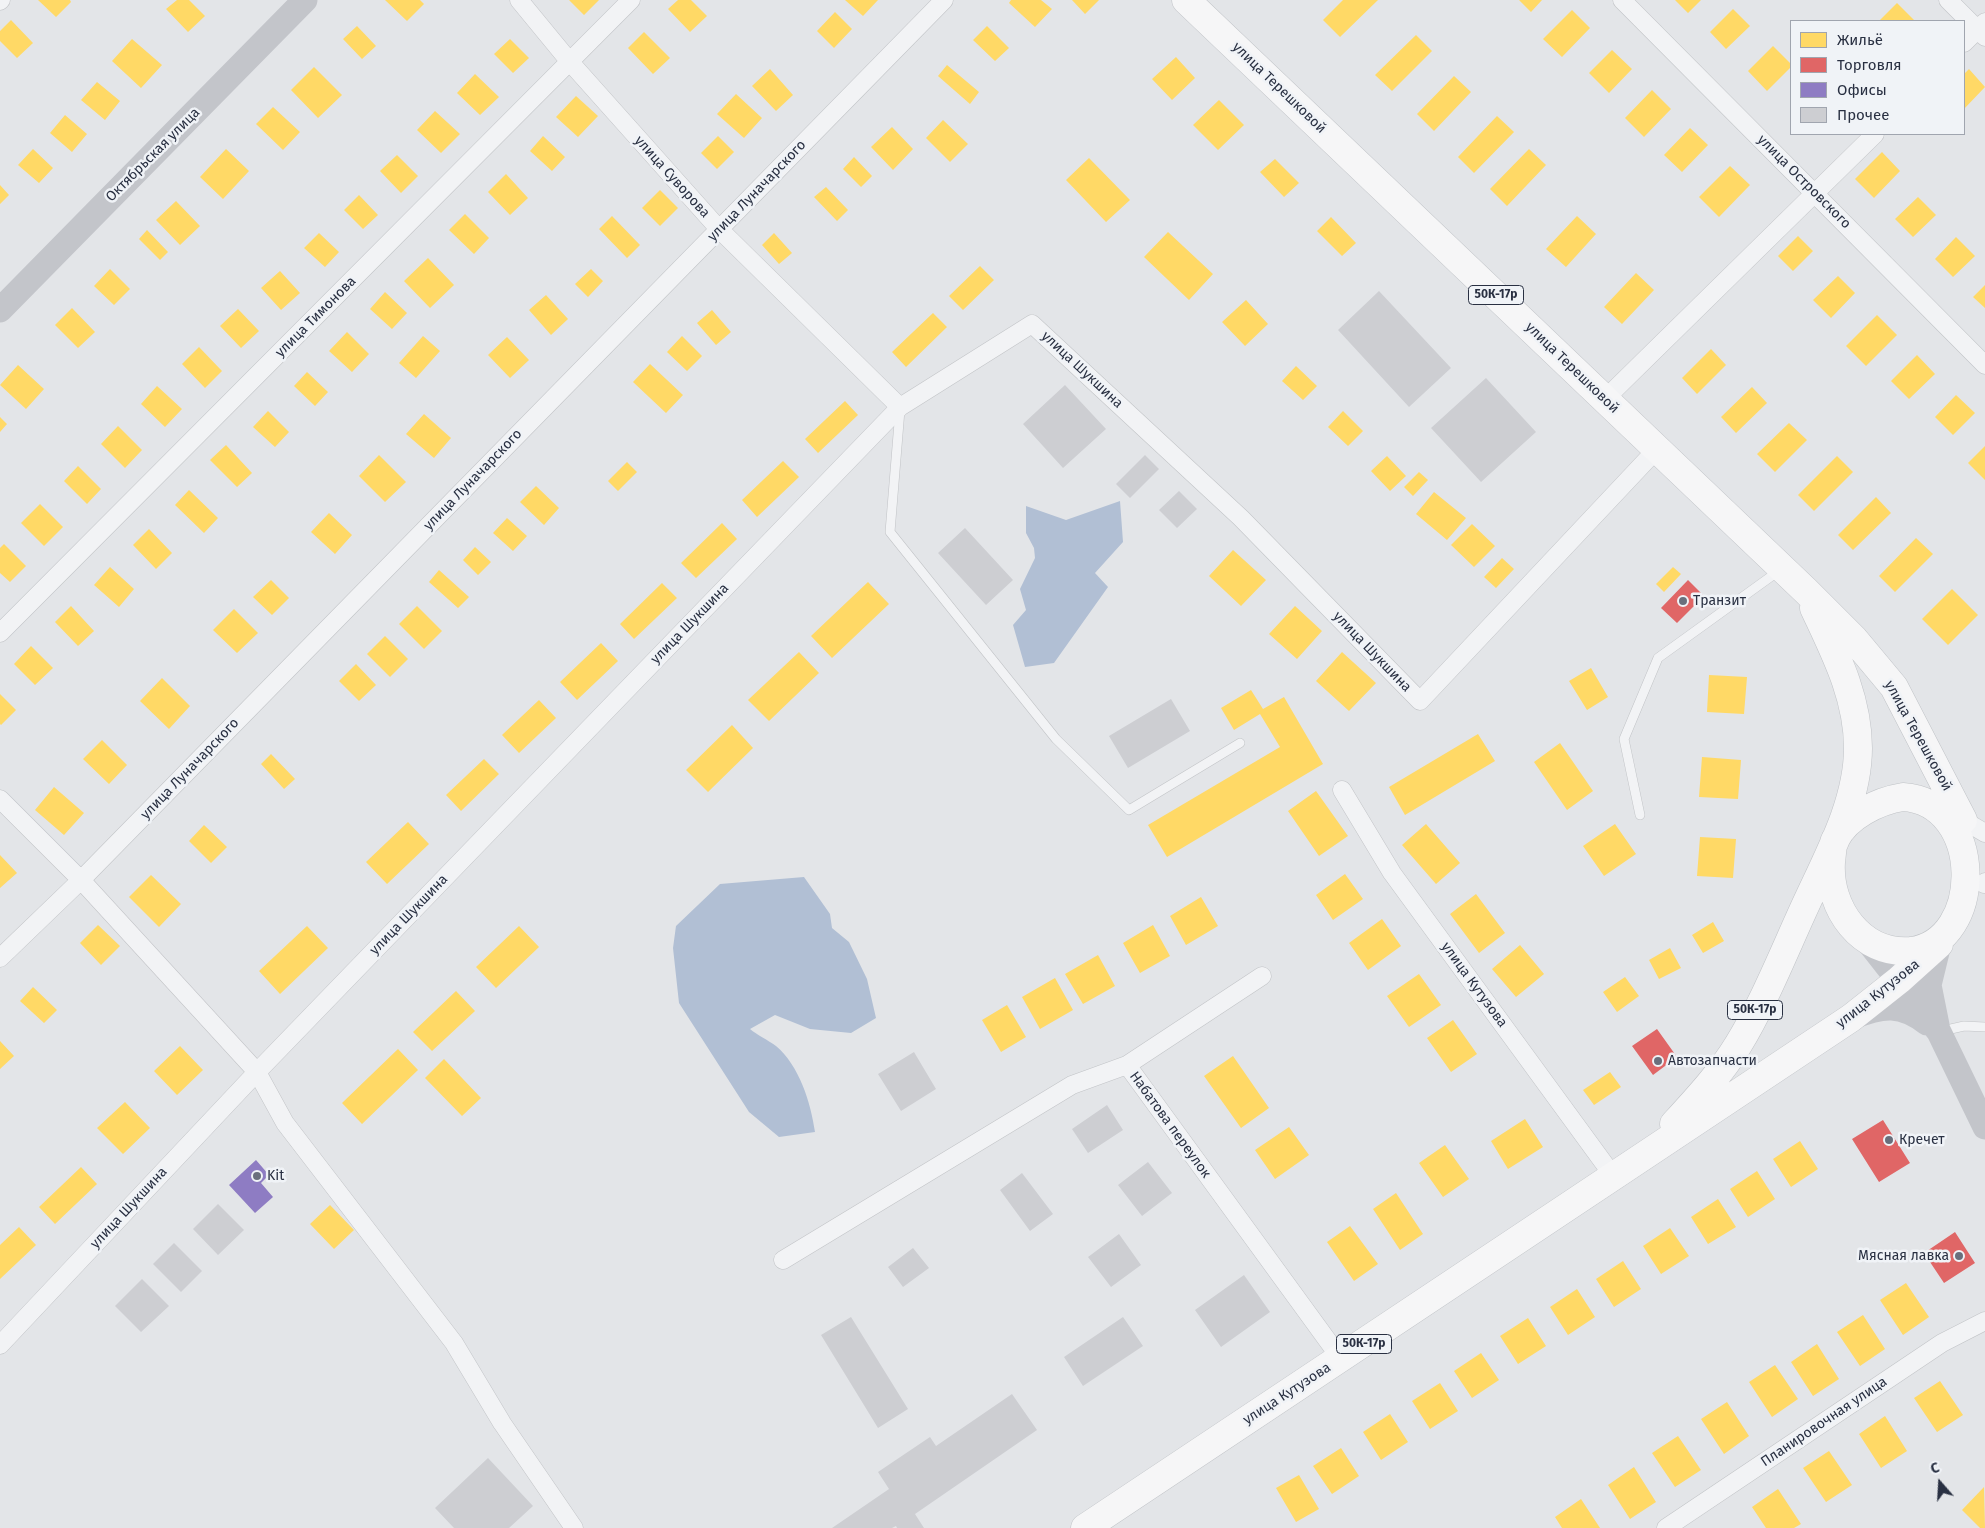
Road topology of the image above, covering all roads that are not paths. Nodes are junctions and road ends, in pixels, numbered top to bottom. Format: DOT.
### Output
graph roads {
  1 [pos="306,0"];
  2 [pos="519,0"];
  3 [pos="631,0"];
  4 [pos="944,0"];
  5 [pos="1186,0"];
  6 [pos="1622,0"];
  7 [pos="1948,0"];
  8 [pos="1982,29"];
  9 [pos="1965,42"];
  10 [pos="570,62"];
  11 [pos="1874,135"];
  12 [pos="1815,194"];
  13 [pos="719,229"];
  14 [pos="0,310"];
  15 [pos="1985,365"];
  16 [pos="1605,399"];
  17 [pos="900,407"];
  18 [pos="1657,449"];
  19 [pos="1782,568"];
  20 [pos="1806,591"];
  21 [pos="0,633"];
  22 [pos="1240,743"];
  23 [pos="1342,790"];
  24 [pos="0,799"];
  25 [pos="1640,815"];
  26 [pos="1974,827"];
  27 [pos="1834,840"];
  28 [pos="81,880"];
  29 [pos="1985,884"];
  30 [pos="1866,939"];
  31 [pos="1939,944"];
  32 [pos="0,958"];
  33 [pos="1262,976"];
  34 [pos="1899,980"];
  35 [pos="1851,1018"];
  36 [pos="1985,1027"];
  37 [pos="1939,1032"];
  38 [pos="1127,1066"];
  39 [pos="257,1072"];
  40 [pos="1985,1126"];
  41 [pos="1641,1157"];
  42 [pos="1614,1177"];
  43 [pos="783,1260"];
  44 [pos="1985,1321"];
  45 [pos="0,1345"];
  46 [pos="1341,1359"];
  47 [pos="574,1528"];
  48 [pos="1085,1528"];
  49 [pos="1666,1528"];
  1 -- 14 [label="street, Октябрьская улица"];
  2 -- 10 [label="street, улица Суворова"];
  3 -- 10 [label="street, улица Тимонова"];
  4 -- 13 [label="street, улица Луначарского"];
  5 -- 16 [label="main road, улица Терешковой / 50К-17р"];
  6 -- 12 [label="street, улица Островского"];
  7 -- 8 [label="street"];
  8 -- 9 [label="street"];
  10 -- 13 [label="street, улица Суворова"];
  10 -- 21 [label="street, улица Тимонова"];
  11 -- 12 [label="street"];
  12 -- 15 [label="street, улица Островского"];
  12 -- 16 [label="street"];
  13 -- 17 [label="street, улица Суворова"];
  13 -- 28 [label="street, улица Луначарского"];
  16 -- 18 [label="main road, улица Терешковой / 50К-17р"];
  17 -- 18 [label="street, улица Шукшина"];
  17 -- 22 [label="lane"];
  17 -- 39 [label="street, улица Шукшина"];
  18 -- 19 [label="main road, улица Терешковой / 50К-17р"];
  19 -- 20 [label="main road, улица Терешковой / 50К-17р"];
  19 -- 25 [label="lane"];
  20 -- 26 [label="main road, улица Терешковой / 50К-17р"];
  20 -- 27 [label="main road, улица Терешковой / 50К-17р"];
  23 -- 42 [label="street, улица Кутузова"];
  24 -- 28 [label="street"];
  26 -- 27 [label="main road, 50К-17р"];
  26 -- 29 [label="main road, 50К-17р"];
  27 -- 30 [label="main road, 50К-17р"];
  27 -- 41 [label="main road, улица Кутузова / 50К-17р"];
  28 -- 32 [label="street, улица Луначарского"];
  28 -- 39 [label="street"];
  29 -- 31 [label="main road, 50К-17р"];
  30 -- 31 [label="main road, 50К-17р"];
  30 -- 34 [label="street"];
  31 -- 34 [label="main road, улица Кутузова / 50К-17р"];
  31 -- 37 [label="street"];
  33 -- 38 [label="street"];
  34 -- 35 [label="main road, улица Кутузова / 50К-17р"];
  34 -- 37 [label="street"];
  35 -- 37 [label="street"];
  35 -- 41 [label="main road, улица Кутузова / 50К-17р"];
  36 -- 37 [label="lane"];
  37 -- 40 [label="street"];
  38 -- 43 [label="street, Набатова переулок"];
  38 -- 46 [label="street, Набатова переулок"];
  39 -- 45 [label="street, улица Шукшина"];
  39 -- 47 [label="street"];
  41 -- 42 [label="main road, улица Кутузова / 50К-17р"];
  42 -- 46 [label="main road, улица Кутузова / 50К-17р"];
  44 -- 49 [label="street, Планировочная улица"];
  46 -- 48 [label="main road, улица Кутузова / 50К-17р"];
}
